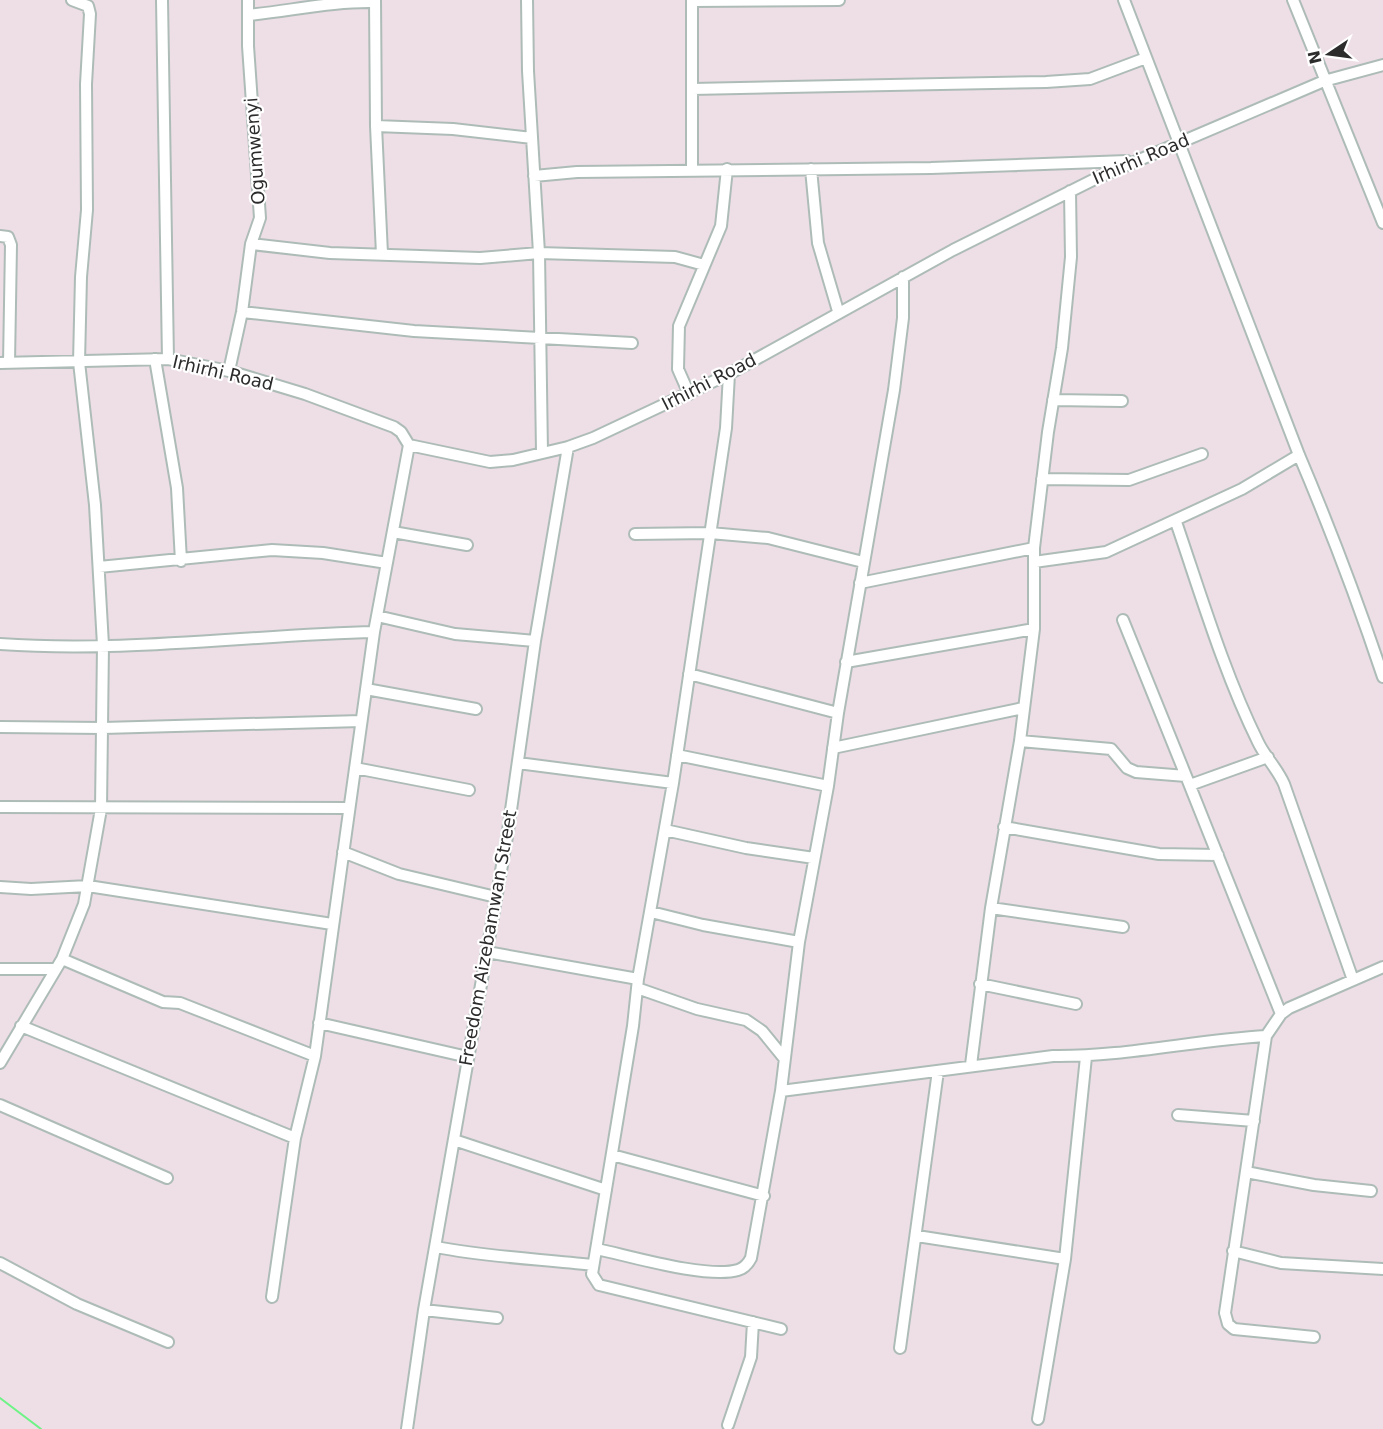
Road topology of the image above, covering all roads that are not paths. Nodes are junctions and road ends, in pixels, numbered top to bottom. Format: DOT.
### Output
graph roads {
  1 [pos="72,0"];
  2 [pos="162,0"];
  3 [pos="248,0"];
  4 [pos="527,0"];
  5 [pos="839,0"];
  6 [pos="1124,0"];
  7 [pos="1293,0"];
  8 [pos="375,1"];
  9 [pos="692,1"];
  10 [pos="248,15"];
  11 [pos="1146,58"];
  12 [pos="1383,65"];
  13 [pos="1324,81"];
  14 [pos="692,89"];
  15 [pos="376,126"];
  16 [pos="532,138"];
  17 [pos="1180,143"];
  18 [pos="1134,161"];
  19 [pos="727,169"];
  20 [pos="811,169"];
  21 [pos="692,170"];
  22 [pos="534,176"];
  23 [pos="1070,191"];
  24 [pos="1383,223"];
  25 [pos="0,236"];
  26 [pos="251,244"];
  27 [pos="382,254"];
  28 [pos="539,254"];
  29 [pos="704,265"];
  30 [pos="903,277"];
  31 [pos="838,311"];
  32 [pos="242,312"];
  33 [pos="541,338"];
  34 [pos="632,343"];
  35 [pos="155,359"];
  36 [pos="168,359"];
  37 [pos="79,362"];
  38 [pos="4,363"];
  39 [pos="229,371"];
  40 [pos="729,374"];
  41 [pos="689,394"];
  42 [pos="1053,400"];
  43 [pos="1122,401"];
  44 [pos="409,445"];
  45 [pos="567,447"];
  46 [pos="542,452"];
  47 [pos="1202,454"];
  48 [pos="1299,455"];
  49 [pos="1042,480"];
  50 [pos="1176,522"];
  51 [pos="393,532"];
  52 [pos="710,532"];
  53 [pos="635,534"];
  54 [pos="467,545"];
  55 [pos="1034,548"];
  56 [pos="182,561"];
  57 [pos="863,562"];
  58 [pos="1034,562"];
  59 [pos="387,563"];
  60 [pos="99,567"];
  61 [pos="860,583"];
  62 [pos="377,616"];
  63 [pos="1123,621"];
  64 [pos="1034,629"];
  65 [pos="374,632"];
  66 [pos="1383,636"];
  67 [pos="1372,640"];
  68 [pos="535,641"];
  69 [pos="0,644"];
  70 [pos="103,645"];
  71 [pos="846,662"];
  72 [pos="689,674"];
  73 [pos="1383,677"];
  74 [pos="366,689"];
  75 [pos="1023,708"];
  76 [pos="476,709"];
  77 [pos="838,713"];
  78 [pos="361,721"];
  79 [pos="0,727"];
  80 [pos="103,728"];
  81 [pos="1020,741"];
  82 [pos="833,748"];
  83 [pos="677,755"];
  84 [pos="1268,757"];
  85 [pos="518,763"];
  86 [pos="355,768"];
  87 [pos="1188,780"];
  88 [pos="673,783"];
  89 [pos="828,786"];
  90 [pos="469,790"];
  91 [pos="0,807"];
  92 [pos="349,808"];
  93 [pos="101,809"];
  94 [pos="1004,827"];
  95 [pos="665,830"];
  96 [pos="343,852"];
  97 [pos="1218,855"];
  98 [pos="814,858"];
  99 [pos="88,886"];
  100 [pos="0,887"];
  101 [pos="496,897"];
  102 [pos="991,908"];
  103 [pos="651,912"];
  104 [pos="332,924"];
  105 [pos="1124,927"];
  106 [pos="798,942"];
  107 [pos="487,952"];
  108 [pos="62,958"];
  109 [pos="1383,967"];
  110 [pos="0,969"];
  111 [pos="55,969"];
  112 [pos="1353,980"];
  113 [pos="638,984"];
  114 [pos="980,984"];
  115 [pos="1076,1004"];
  116 [pos="1281,1014"];
  117 [pos="319,1023"];
  118 [pos="21,1026"];
  119 [pos="1266,1036"];
  120 [pos="0,1042"];
  121 [pos="12,1042"];
  122 [pos="315,1056"];
  123 [pos="468,1057"];
  124 [pos="1086,1057"];
  125 [pos="784,1058"];
  126 [pos="0,1063"];
  127 [pos="971,1065"];
  128 [pos="938,1071"];
  129 [pos="781,1091"];
  130 [pos="0,1105"];
  131 [pos="1178,1115"];
  132 [pos="1254,1121"];
  133 [pos="295,1138"];
  134 [pos="454,1140"];
  135 [pos="612,1155"];
  136 [pos="1246,1172"];
  137 [pos="166,1178"];
  138 [pos="606,1190"];
  139 [pos="1371,1191"];
  140 [pos="764,1196"];
  141 [pos="916,1236"];
  142 [pos="436,1247"];
  143 [pos="597,1249"];
  144 [pos="1233,1251"];
  145 [pos="1065,1259"];
  146 [pos="0,1263"];
  147 [pos="592,1265"];
  148 [pos="1383,1269"];
  149 [pos="272,1297"];
  150 [pos="424,1311"];
  151 [pos="497,1318"];
  152 [pos="753,1322"];
  153 [pos="781,1329"];
  154 [pos="1314,1337"];
  155 [pos="168,1342"];
  156 [pos="900,1348"];
  157 [pos="1038,1419"];
  158 [pos="728,1425"];
  159 [pos="407,1429"];
  1 -- 37 [label="street"];
  2 -- 36 [label="street"];
  3 -- 10 [label="street, Ogumwenyi"];
  4 -- 16 [label="street"];
  5 -- 9 [label="street"];
  6 -- 11 [label="street"];
  7 -- 13 [label="street"];
  8 -- 10 [label="street"];
  8 -- 15 [label="street"];
  9 -- 14 [label="street"];
  10 -- 26 [label="street, Ogumwenyi"];
  11 -- 14 [label="street"];
  11 -- 17 [label="street"];
  12 -- 13 [label="street, Irhirhi Road"];
  13 -- 17 [label="street, Irhirhi Road"];
  13 -- 24 [label="street"];
  14 -- 21 [label="street"];
  15 -- 16 [label="street"];
  15 -- 27 [label="street"];
  16 -- 22 [label="street"];
  17 -- 18 [label="street, Irhirhi Road"];
  17 -- 48 [label="street"];
  18 -- 20 [label="street"];
  18 -- 23 [label="street, Irhirhi Road"];
  19 -- 20 [label="street"];
  19 -- 21 [label="street"];
  19 -- 29 [label="street"];
  20 -- 31 [label="street"];
  21 -- 22 [label="street"];
  22 -- 28 [label="street"];
  23 -- 30 [label="street, Irhirhi Road"];
  23 -- 42 [label="street"];
  25 -- 38 [label="street"];
  26 -- 27 [label="street"];
  26 -- 32 [label="street, Ogumwenyi"];
  27 -- 28 [label="street"];
  28 -- 29 [label="street"];
  28 -- 33 [label="street"];
  29 -- 41 [label="street"];
  30 -- 31 [label="street, Irhirhi Road"];
  30 -- 57 [label="street"];
  31 -- 40 [label="street, Irhirhi Road"];
  32 -- 33 [label="street"];
  32 -- 39 [label="street, Ogumwenyi"];
  33 -- 34 [label="street"];
  33 -- 46 [label="street"];
  35 -- 36 [label="street, Irhirhi Road"];
  35 -- 37 [label="street, Irhirhi Road"];
  35 -- 56 [label="street"];
  36 -- 39 [label="street, Irhirhi Road"];
  37 -- 38 [label="street, Irhirhi Road"];
  37 -- 60 [label="street"];
  39 -- 44 [label="street, Irhirhi Road"];
  40 -- 41 [label="street, Irhirhi Road"];
  40 -- 52 [label="street"];
  41 -- 45 [label="street, Irhirhi Road"];
  42 -- 43 [label="street"];
  42 -- 49 [label="street"];
  44 -- 46 [label="street, Irhirhi Road"];
  44 -- 51 [label="street"];
  45 -- 46 [label="street, Irhirhi Road"];
  45 -- 68 [label="street, Freedom Aizebamwan Street"];
  47 -- 49 [label="street"];
  48 -- 50 [label="street"];
  48 -- 67 [label="street"];
  49 -- 55 [label="street"];
  50 -- 58 [label="street"];
  50 -- 84 [label="street"];
  51 -- 54 [label="street"];
  51 -- 59 [label="street"];
  52 -- 53 [label="street"];
  52 -- 57 [label="street"];
  52 -- 72 [label="street"];
  55 -- 58 [label="street"];
  55 -- 61 [label="street"];
  56 -- 59 [label="street"];
  56 -- 60 [label="street"];
  57 -- 61 [label="street"];
  58 -- 64 [label="street"];
  59 -- 62 [label="street"];
  60 -- 70 [label="street"];
  61 -- 71 [label="street"];
  62 -- 65 [label="street"];
  62 -- 68 [label="street"];
  63 -- 87 [label="street"];
  64 -- 71 [label="street"];
  64 -- 75 [label="street"];
  65 -- 70 [label="street"];
  65 -- 74 [label="street"];
  66 -- 67 [label="street"];
  67 -- 73 [label="street"];
  68 -- 85 [label="street, Freedom Aizebamwan Street"];
  69 -- 70 [label="street"];
  70 -- 80 [label="street"];
  71 -- 77 [label="street"];
  72 -- 77 [label="street"];
  72 -- 83 [label="street"];
  74 -- 76 [label="street"];
  74 -- 78 [label="street"];
  75 -- 81 [label="street"];
  75 -- 82 [label="street"];
  77 -- 82 [label="street"];
  78 -- 80 [label="street"];
  78 -- 86 [label="street"];
  79 -- 80 [label="street"];
  80 -- 93 [label="street"];
  81 -- 87 [label="street"];
  81 -- 94 [label="street"];
  82 -- 89 [label="street"];
  83 -- 88 [label="street"];
  83 -- 89 [label="street"];
  84 -- 87 [label="street"];
  84 -- 112 [label="street"];
  85 -- 88 [label="street"];
  85 -- 101 [label="street, Freedom Aizebamwan Street"];
  86 -- 90 [label="street"];
  86 -- 92 [label="street"];
  87 -- 97 [label="street"];
  88 -- 95 [label="street"];
  89 -- 98 [label="street"];
  91 -- 93 [label="street"];
  92 -- 93 [label="street"];
  92 -- 96 [label="street"];
  93 -- 99 [label="street"];
  94 -- 97 [label="street"];
  94 -- 102 [label="street"];
  95 -- 98 [label="street"];
  95 -- 103 [label="street"];
  96 -- 101 [label="street"];
  96 -- 104 [label="street"];
  97 -- 116 [label="street"];
  98 -- 106 [label="street"];
  99 -- 100 [label="street"];
  99 -- 104 [label="street"];
  99 -- 108 [label="street"];
  101 -- 107 [label="street, Freedom Aizebamwan Street"];
  102 -- 105 [label="street"];
  102 -- 114 [label="street"];
  103 -- 106 [label="street"];
  103 -- 113 [label="street"];
  104 -- 117 [label="street"];
  106 -- 125 [label="street"];
  107 -- 113 [label="street"];
  107 -- 123 [label="street, Freedom Aizebamwan Street"];
  108 -- 111 [label="street"];
  108 -- 122 [label="street"];
  109 -- 112 [label="street"];
  110 -- 111 [label="street"];
  111 -- 118 [label="street"];
  112 -- 116 [label="street"];
  113 -- 125 [label="street"];
  113 -- 135 [label="street"];
  114 -- 115 [label="street"];
  114 -- 127 [label="street"];
  116 -- 119 [label="street"];
  117 -- 122 [label="street"];
  117 -- 123 [label="street"];
  118 -- 121 [label="street"];
  118 -- 133 [label="street"];
  119 -- 124 [label="street"];
  119 -- 132 [label="street"];
  120 -- 121 [label="street"];
  121 -- 126 [label="street"];
  122 -- 133 [label="street"];
  123 -- 134 [label="street, Freedom Aizebamwan Street"];
  124 -- 127 [label="street"];
  124 -- 145 [label="street"];
  125 -- 129 [label="street"];
  127 -- 128 [label="street"];
  128 -- 129 [label="street"];
  128 -- 141 [label="street"];
  129 -- 140 [label="street"];
  130 -- 137 [label="street"];
  131 -- 132 [label="street"];
  132 -- 136 [label="street"];
  133 -- 149 [label="street"];
  134 -- 138 [label="street"];
  134 -- 142 [label="street, Freedom Aizebamwan Street"];
  135 -- 138 [label="street"];
  135 -- 140 [label="street"];
  136 -- 139 [label="street"];
  136 -- 144 [label="street"];
  138 -- 143 [label="street"];
  140 -- 143 [label="street"];
  141 -- 145 [label="street"];
  141 -- 156 [label="street"];
  142 -- 147 [label="street"];
  142 -- 150 [label="street, Freedom Aizebamwan Street"];
  143 -- 147 [label="street"];
  144 -- 148 [label="street"];
  144 -- 154 [label="street"];
  145 -- 157 [label="street"];
  146 -- 155 [label="street"];
  147 -- 152 [label="street"];
  150 -- 151 [label="street"];
  150 -- 159 [label="street, Freedom Aizebamwan Street"];
  152 -- 153 [label="street"];
  152 -- 158 [label="street"];
}
